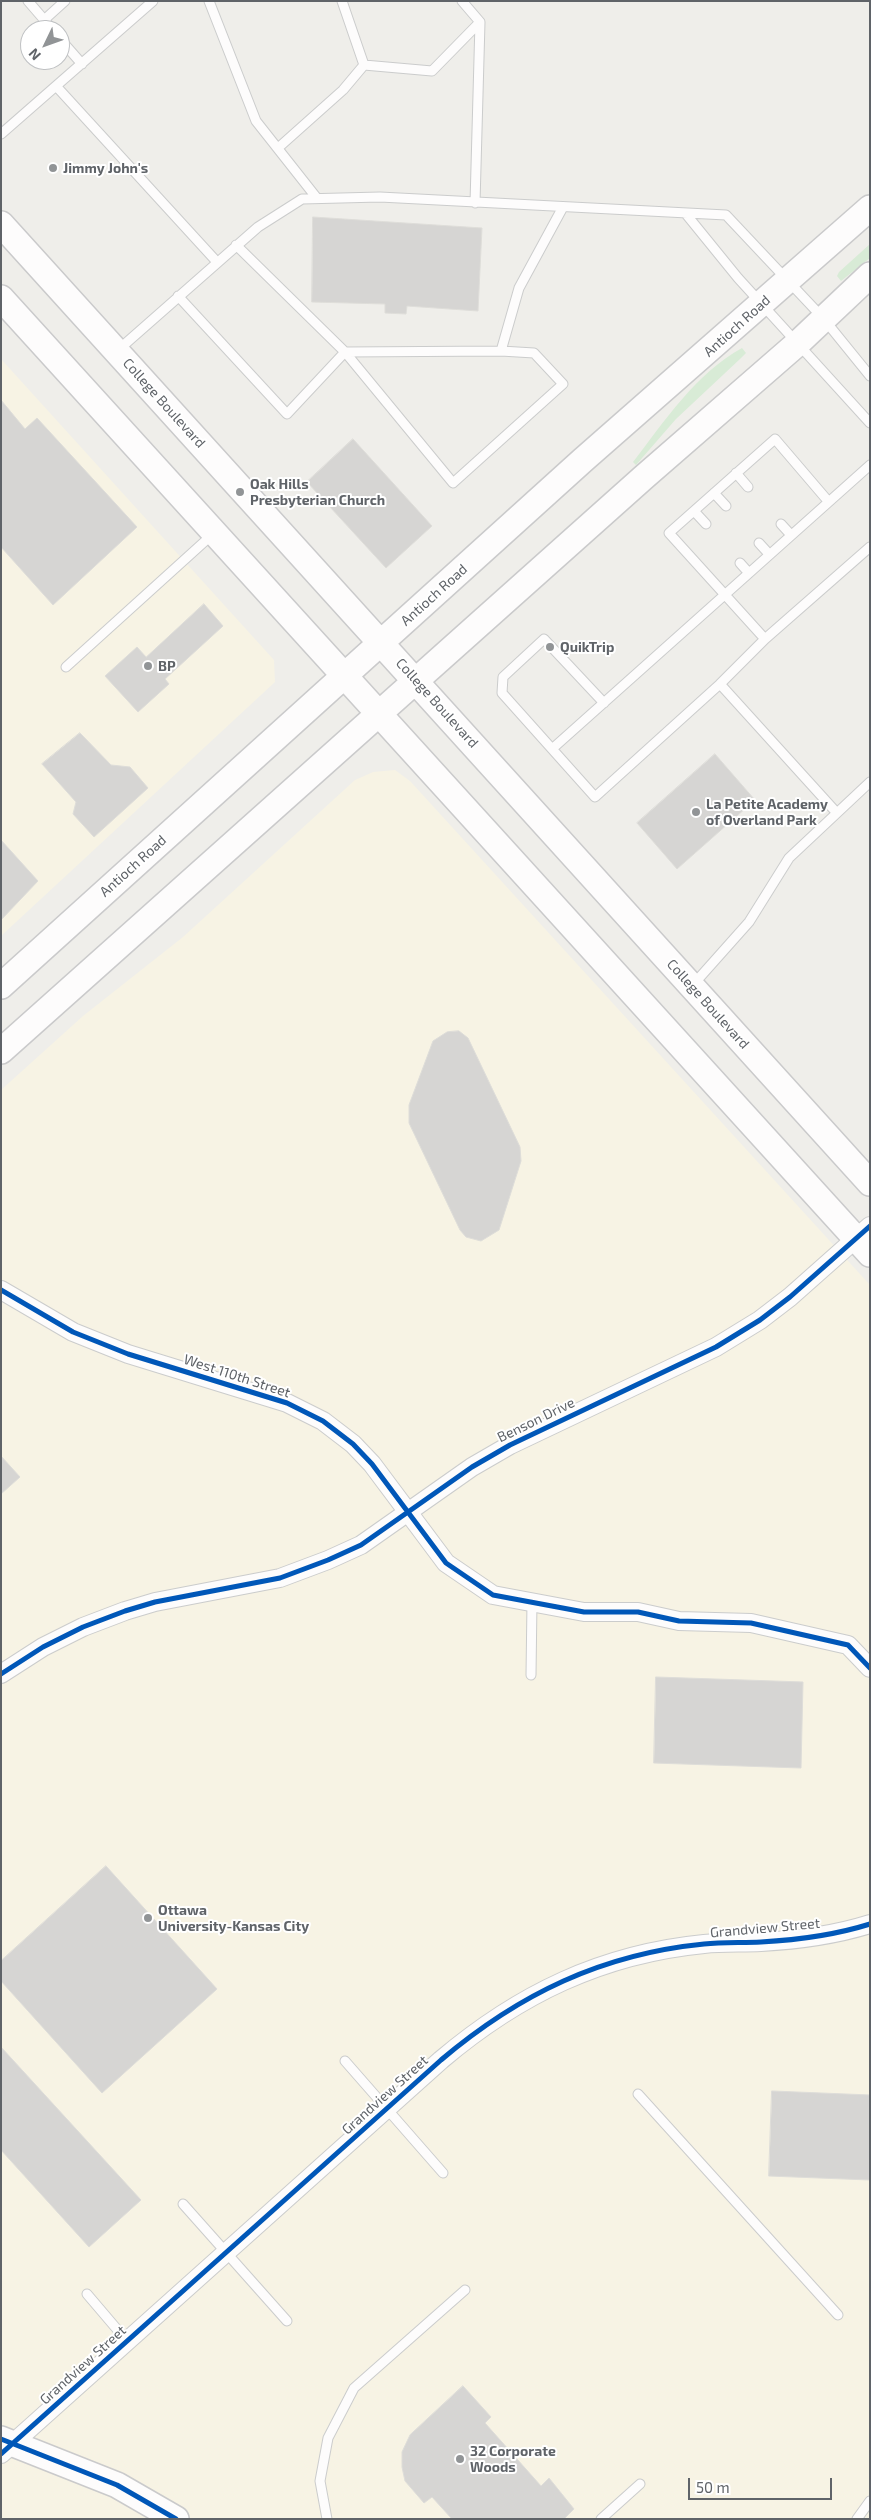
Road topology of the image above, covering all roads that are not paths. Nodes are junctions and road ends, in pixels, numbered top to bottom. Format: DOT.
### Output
graph roads {
  1 [pos="28,1"];
  2 [pos="65,1"];
  3 [pos="153,1"];
  4 [pos="209,1"];
  5 [pos="342,1"];
  6 [pos="462,1"];
  7 [pos="44,20"];
  8 [pos="480,22"];
  9 [pos="70,50"];
  10 [pos="82,64"];
  11 [pos="364,65"];
  12 [pos="56,86"];
  13 [pos="1,134"];
  14 [pos="278,148"];
  15 [pos="316,197"];
  16 [pos="475,203"];
  17 [pos="563,208"];
  18 [pos="870,208"];
  19 [pos="686,214"];
  20 [pos="1,224"];
  21 [pos="236,245"];
  22 [pos="217,262"];
  23 [pos="870,275"];
  24 [pos="788,280"];
  25 [pos="178,296"];
  26 [pos="1,298"];
  27 [pos="761,303"];
  28 [pos="823,318"];
  29 [pos="798,343"];
  30 [pos="117,351"];
  31 [pos="501,351"];
  32 [pos="345,352"];
  33 [pos="870,376"];
  34 [pos="870,423"];
  35 [pos="870,465"];
  36 [pos="736,473"];
  37 [pos="748,487"];
  38 [pos="714,493"];
  39 [pos="828,500"];
  40 [pos="726,506"];
  41 [pos="694,511"];
  42 [pos="706,524"];
  43 [pos="782,524"];
  44 [pos="214,533"];
  45 [pos="791,534"];
  46 [pos="759,543"];
  47 [pos="870,548"];
  48 [pos="769,554"];
  49 [pos="740,563"];
  50 [pos="748,572"];
  51 [pos="724,594"];
  52 [pos="765,639"];
  53 [pos="382,642"];
  54 [pos="66,667"];
  55 [pos="344,676"];
  56 [pos="417,681"];
  57 [pos="720,684"];
  58 [pos="604,703"];
  59 [pos="379,715"];
  60 [pos="552,749"];
  61 [pos="870,782"];
  62 [pos="836,812"];
  63 [pos="1,986"];
  64 [pos="692,986"];
  65 [pos="1,1051"];
  66 [pos="870,1183"];
  67 [pos="865,1240"];
  68 [pos="1,1290"];
  69 [pos="410,1513"];
  70 [pos="532,1602"];
  71 [pos="870,1668"];
  72 [pos="1,1674"];
  73 [pos="531,1674"];
  74 [pos="870,1924"];
  75 [pos="345,2061"];
  76 [pos="638,2094"];
  77 [pos="387,2108"];
  78 [pos="443,2173"];
  79 [pos="182,2204"];
  80 [pos="225,2252"];
  81 [pos="465,2290"];
  82 [pos="87,2294"];
  83 [pos="838,2315"];
  84 [pos="287,2321"];
  85 [pos="127,2341"];
  86 [pos="5,2445"];
  87 [pos="640,2484"];
  88 [pos="870,2501"];
  89 [pos="176,2519"];
  90 [pos="328,2519"];
  91 [pos="601,2519"];
  92 [pos="857,2519"];
  1 -- 7 [label="lane"];
  2 -- 7 [label="lane"];
  3 -- 10 [label="lane"];
  4 -- 14 [label="lane"];
  5 -- 11 [label="lane"];
  6 -- 8 [label="lane"];
  8 -- 11 [label="lane"];
  8 -- 16 [label="lane"];
  9 -- 10 [label="lane"];
  10 -- 12 [label="lane"];
  11 -- 14 [label="lane"];
  12 -- 13 [label="lane"];
  12 -- 22 [label="lane"];
  14 -- 15 [label="lane"];
  15 -- 16 [label="lane"];
  15 -- 21 [label="lane"];
  16 -- 17 [label="lane"];
  17 -- 19 [label="lane"];
  17 -- 31 [label="lane"];
  18 -- 24 [label="main road, Antioch Road"];
  19 -- 24 [label="lane"];
  19 -- 27 [label="lane"];
  20 -- 30 [label="main road, College Boulevard"];
  21 -- 22 [label="lane"];
  21 -- 32 [label="lane"];
  22 -- 25 [label="lane"];
  23 -- 28 [label="main road"];
  24 -- 27 [label="main road, Antioch Road"];
  24 -- 28 [label="lane"];
  25 -- 30 [label="lane"];
  25 -- 32 [label="lane"];
  26 -- 44 [label="main road"];
  27 -- 29 [label="lane"];
  27 -- 53 [label="main road, Antioch Road"];
  28 -- 29 [label="main road"];
  28 -- 33 [label="lane"];
  29 -- 34 [label="lane"];
  29 -- 56 [label="main road"];
  30 -- 53 [label="main road, College Boulevard"];
  31 -- 32 [label="lane"];
  31 -- 32 [label="lane"];
  35 -- 39 [label="lane"];
  36 -- 37 [label="lane"];
  36 -- 38 [label="lane"];
  36 -- 39 [label="lane"];
  38 -- 40 [label="lane"];
  38 -- 41 [label="lane"];
  39 -- 45 [label="lane"];
  41 -- 42 [label="lane"];
  41 -- 51 [label="lane"];
  43 -- 45 [label="lane"];
  44 -- 54 [label="lane"];
  44 -- 55 [label="main road"];
  45 -- 48 [label="lane"];
  46 -- 48 [label="lane"];
  47 -- 52 [label="lane"];
  48 -- 50 [label="lane"];
  49 -- 50 [label="lane"];
  50 -- 51 [label="lane"];
  51 -- 52 [label="lane"];
  51 -- 58 [label="lane"];
  52 -- 57 [label="lane"];
  53 -- 55 [label="main road, Antioch Road"];
  53 -- 56 [label="main road, College Boulevard"];
  55 -- 59 [label="main road"];
  55 -- 63 [label="main road, Antioch Road"];
  56 -- 59 [label="main road"];
  56 -- 64 [label="main road, College Boulevard"];
  57 -- 60 [label="lane"];
  57 -- 62 [label="lane"];
  58 -- 60 [label="lane"];
  58 -- 60 [label="lane"];
  59 -- 65 [label="main road"];
  59 -- 67 [label="main road"];
  61 -- 62 [label="lane"];
  62 -- 64 [label="lane"];
  64 -- 66 [label="main road, College Boulevard"];
  67 -- 69 [label="street, Benson Drive"];
  68 -- 69 [label="street, West 110th Street"];
  69 -- 70 [label="street, West 110th Street"];
  69 -- 72 [label="street, Benson Drive"];
  70 -- 71 [label="street, West 110th Street"];
  70 -- 73 [label="lane"];
  74 -- 77 [label="street, Grandview Street"];
  75 -- 77 [label="lane"];
  76 -- 83 [label="lane"];
  77 -- 78 [label="lane"];
  77 -- 80 [label="street, Grandview Street"];
  79 -- 80 [label="lane"];
  80 -- 84 [label="lane"];
  80 -- 85 [label="street, Grandview Street"];
  81 -- 90 [label="lane"];
  82 -- 85 [label="lane"];
  85 -- 86 [label="street, Grandview Street"];
  86 -- 89 [label="main road"];
  87 -- 91 [label="lane"];
  88 -- 92 [label="lane"];
}
